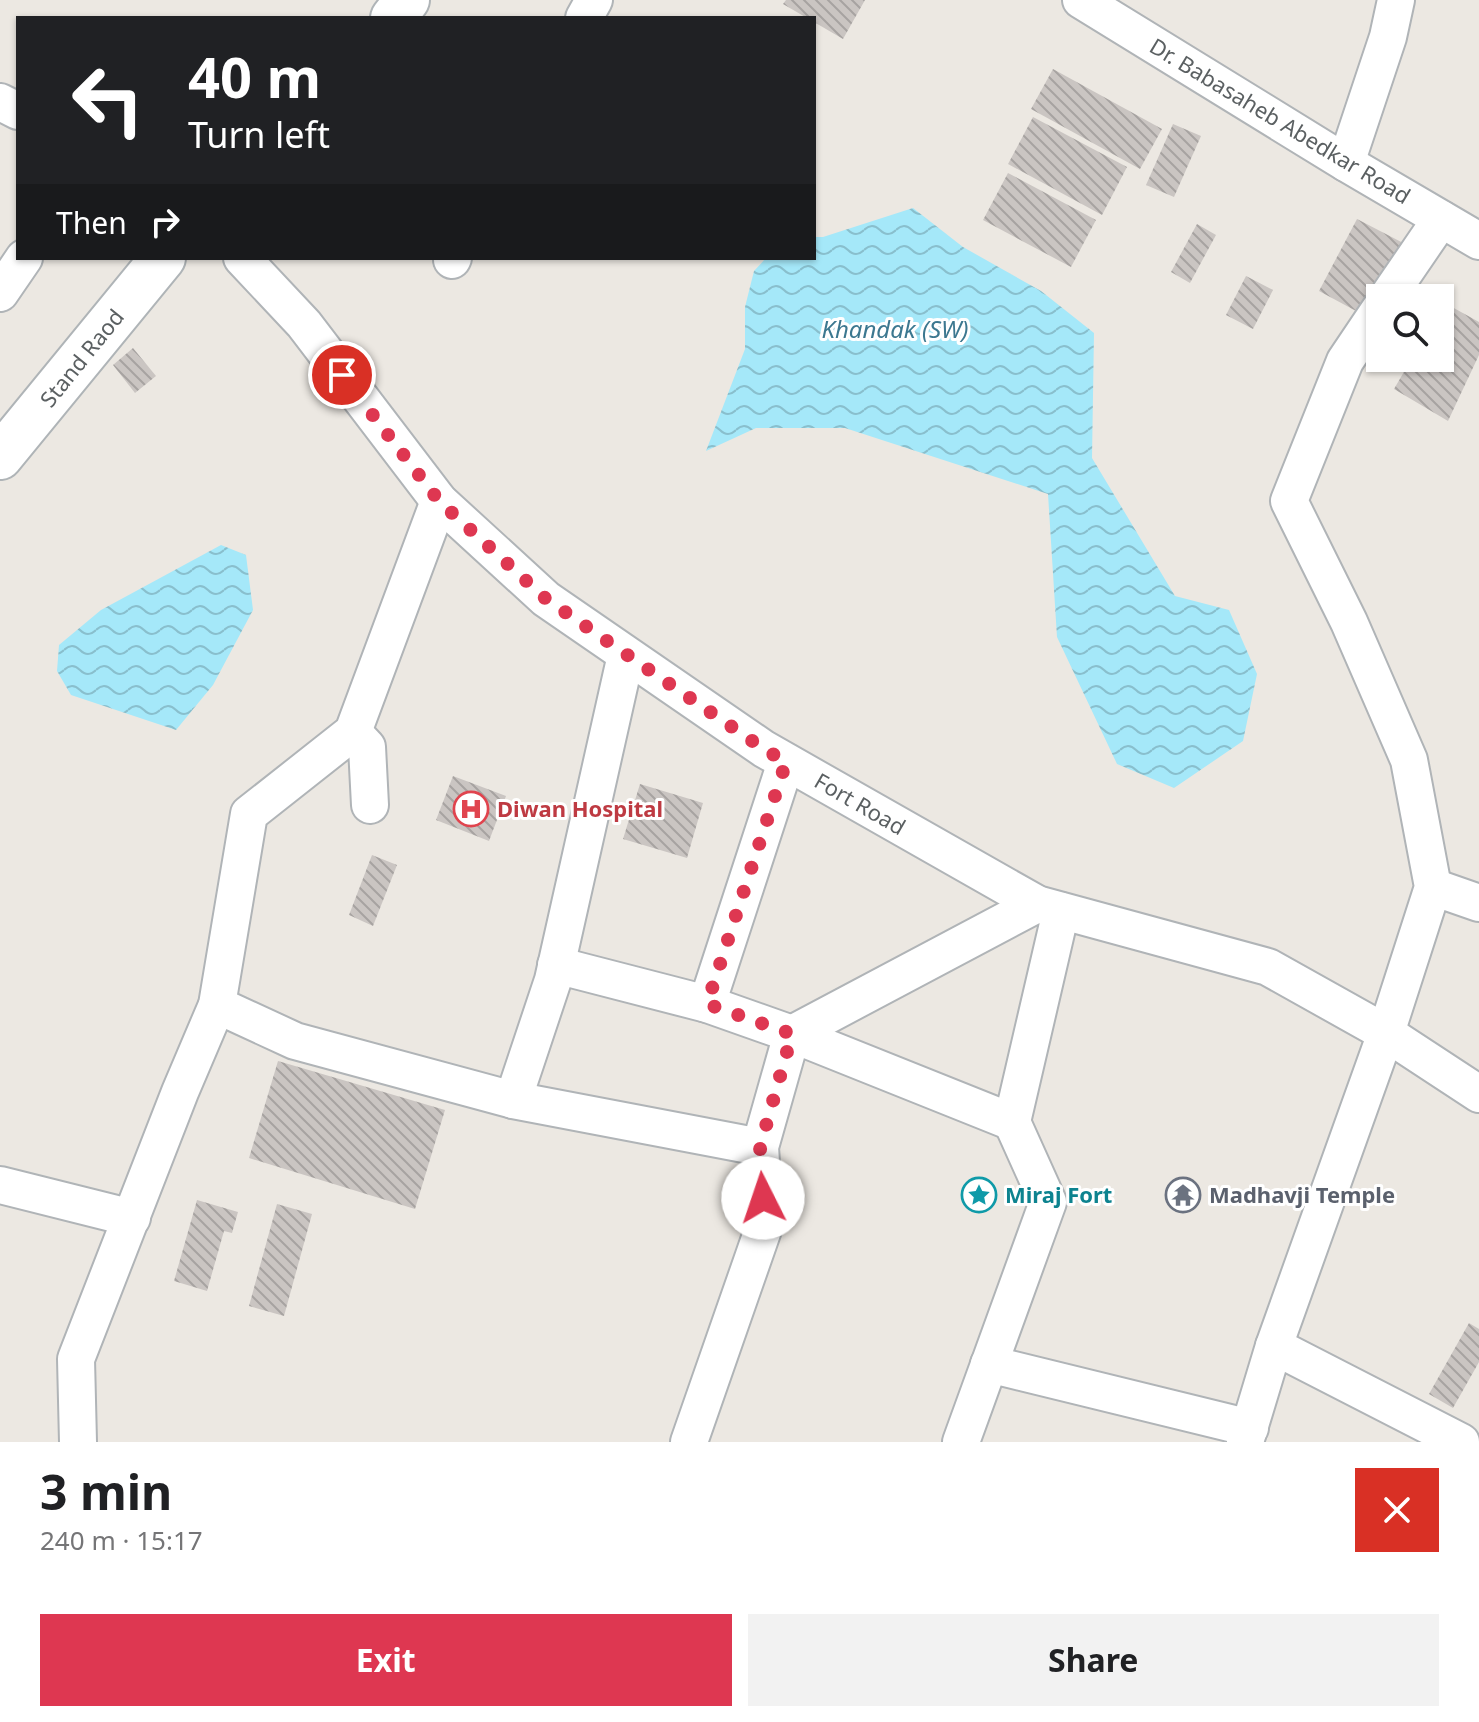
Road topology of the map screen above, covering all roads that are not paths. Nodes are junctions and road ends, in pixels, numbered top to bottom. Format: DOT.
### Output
graph roads {
  1 [pos="1081,0"];
  2 [pos="1396,0"];
  3 [pos="1346,163"];
  4 [pos="1441,219"];
  5 [pos="1479,241"];
  6 [pos="23,260"];
  7 [pos="161,260"];
  8 [pos="244,260"];
  9 [pos="1397,284"];
  10 [pos="0,293"];
  11 [pos="1366,330"];
  12 [pos="0,457"];
  13 [pos="439,501"];
  14 [pos="626,655"];
  15 [pos="353,732"];
  16 [pos="786,762"];
  17 [pos="370,805"];
  18 [pos="1433,887"];
  19 [pos="1479,903"];
  20 [pos="1049,908"];
  21 [pos="556,965"];
  22 [pos="707,1004"];
  23 [pos="217,1005"];
  24 [pos="1386,1033"];
  25 [pos="792,1034"];
  26 [pos="1479,1094"];
  27 [pos="513,1100"];
  28 [pos="1012,1122"];
  29 [pos="760,1147"];
  30 [pos="0,1185"];
  31 [pos="132,1218"];
  32 [pos="1274,1346"];
  33 [pos="989,1364"];
  34 [pos="1248,1435"];
  35 [pos="78,1442"];
  36 [pos="689,1442"];
  37 [pos="961,1442"];
  38 [pos="1461,1442"];
  1 -- 3 [label="street, Dr. Babasaheb Abedkar Road"];
  2 -- 3 [label="street"];
  3 -- 4 [label="street, Dr. Babasaheb Abedkar Road"];
  4 -- 5 [label="street, Dr. Babasaheb Abedkar Road"];
  4 -- 9 [label="street"];
  6 -- 10 [label="street"];
  7 -- 12 [label="street, Stand Raod"];
  8 -- 13 [label="street, Fort Road"];
  11 -- 18 [label="street"];
  13 -- 14 [label="street, Fort Road"];
  13 -- 15 [label="street"];
  14 -- 16 [label="street, Fort Road"];
  14 -- 21 [label="street"];
  15 -- 17 [label="street"];
  15 -- 23 [label="street"];
  16 -- 20 [label="street, Fort Road"];
  16 -- 22 [label="street"];
  18 -- 19 [label="street"];
  18 -- 24 [label="street"];
  20 -- 24 [label="street, Fort Road"];
  20 -- 25 [label="street"];
  20 -- 28 [label="street"];
  21 -- 22 [label="street"];
  21 -- 27 [label="street"];
  22 -- 25 [label="street"];
  23 -- 27 [label="street"];
  23 -- 31 [label="street"];
  24 -- 26 [label="street, Fort Road"];
  24 -- 32 [label="street"];
  25 -- 28 [label="street"];
  25 -- 29 [label="street"];
  27 -- 29 [label="street"];
  28 -- 33 [label="street"];
  29 -- 36 [label="street"];
  30 -- 31 [label="street"];
  31 -- 35 [label="street"];
  32 -- 34 [label="street"];
  32 -- 38 [label="street"];
  33 -- 34 [label="street"];
  33 -- 37 [label="street"];
}
